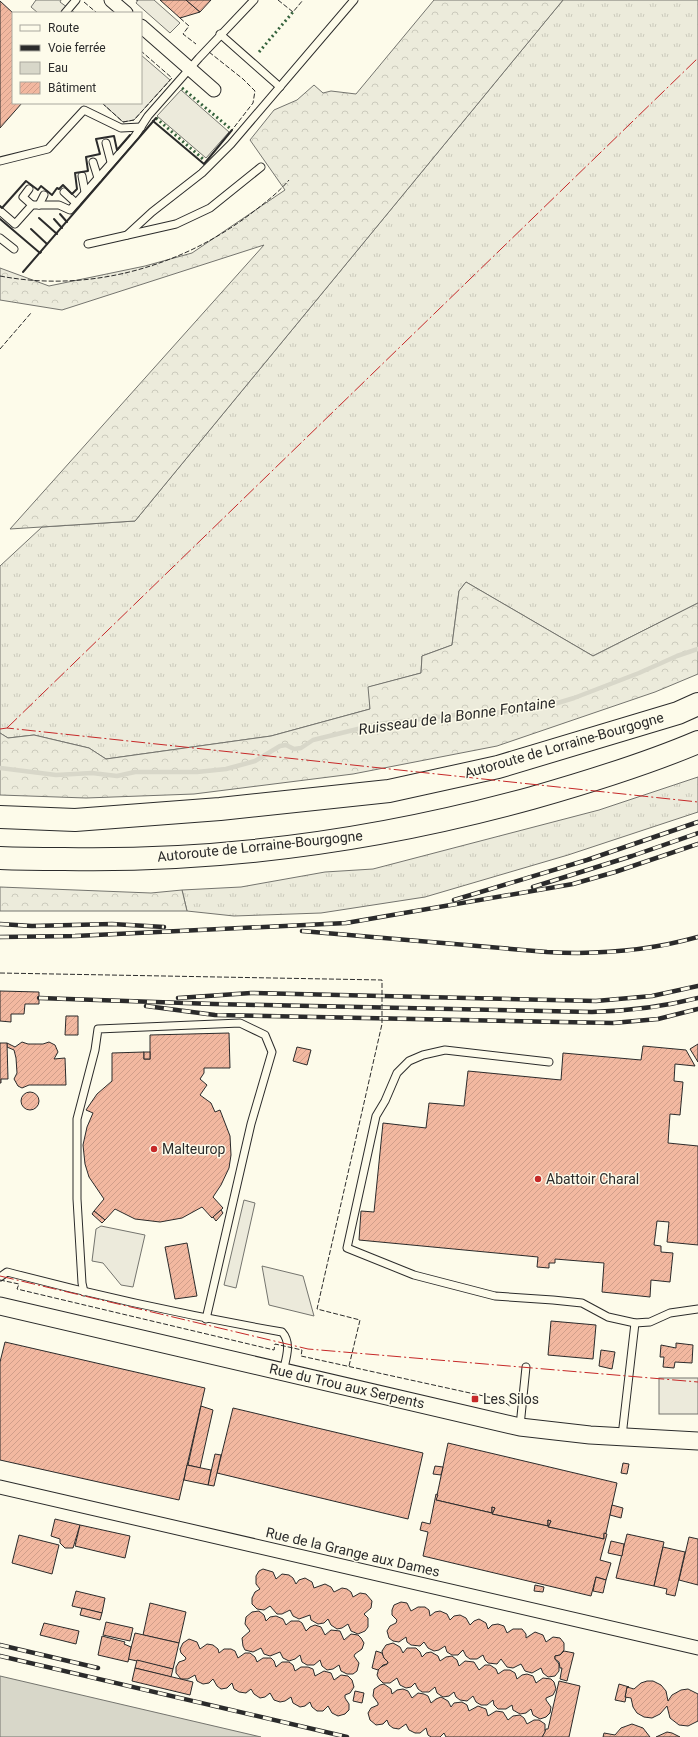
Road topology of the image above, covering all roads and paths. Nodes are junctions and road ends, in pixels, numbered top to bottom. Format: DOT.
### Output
graph roads {
  1 [pos="76,0"];
  2 [pos="112,0"];
  3 [pos="354,0"];
  4 [pos="251,1"];
  5 [pos="66,12"];
  6 [pos="125,12"];
  7 [pos="142,27"];
  8 [pos="220,34"];
  9 [pos="190,68"];
  10 [pos="280,87"];
  11 [pos="214,90"];
  12 [pos="141,128"];
  13 [pos="106,143"];
  14 [pos="0,161"];
  15 [pos="94,162"];
  16 [pos="111,162"];
  17 [pos="260,167"];
  18 [pos="82,176"];
  19 [pos="98,178"];
  20 [pos="29,189"];
  21 [pos="64,192"];
  22 [pos="85,192"];
  23 [pos="44,195"];
  24 [pos="76,203"];
  25 [pos="36,205"];
  26 [pos="0,211"];
  27 [pos="127,235"];
  28 [pos="0,238"];
  29 [pos="88,244"];
  30 [pos="14,249"];
  31 [pos="698,704"];
  32 [pos="698,742"];
  33 [pos="0,817"];
  34 [pos="0,858"];
  35 [pos="549,1062"];
  36 [pos="0,1277"];
  37 [pos="84,1292"];
  38 [pos="0,1306"];
  39 [pos="696,1308"];
  40 [pos="206,1319"];
  41 [pos="635,1323"];
  42 [pos="526,1367"];
  43 [pos="284,1372"];
  44 [pos="520,1426"];
  45 [pos="622,1437"];
  46 [pos="698,1441"];
  47 [pos="0,1487"];
  48 [pos="698,1648"];
  1 -- 5 [label="lane"];
  2 -- 6 [label="street"];
  3 -- 10 [label="lane"];
  4 -- 8 [label="lane"];
  7 -- 9 [label="street"];
  8 -- 9 [label="lane"];
  8 -- 10 [label="lane"];
  9 -- 11 [label="street"];
  9 -- 12 [label="lane"];
  10 -- 27 [label="lane"];
  12 -- 14 [label="lane"];
  12 -- 16 [label="lane"];
  13 -- 16 [label="lane"];
  15 -- 19 [label="lane"];
  16 -- 19 [label="lane"];
  17 -- 27 [label="lane"];
  18 -- 22 [label="lane"];
  19 -- 22 [label="lane"];
  20 -- 25 [label="lane"];
  21 -- 24 [label="lane"];
  22 -- 24 [label="lane"];
  23 -- 25 [label="lane"];
  24 -- 25 [label="lane"];
  25 -- 26 [label="lane"];
  27 -- 29 [label="lane"];
  28 -- 30 [label="lane"];
  31 -- 33 [label="highway, Autoroute de Lorraine-Bourgogne"];
  32 -- 34 [label="highway, Autoroute de Lorraine-Bourgogne"];
  35 -- 41 [label="lane"];
  36 -- 37 [label="lane"];
  37 -- 40 [label="lane"];
  37 -- 40 [label="lane"];
  38 -- 43 [label="street, Rue du Trou aux Serpents"];
  39 -- 41 [label="lane"];
  40 -- 43 [label="lane"];
  41 -- 45 [label="lane"];
  42 -- 44 [label="lane"];
  43 -- 44 [label="street, Rue du Trou aux Serpents"];
  44 -- 45 [label="street, Rue du Trou aux Serpents"];
  45 -- 46 [label="street, Rue du Trou aux Serpents"];
  47 -- 48 [label="street, Rue de la Grange aux Dames"];
}
